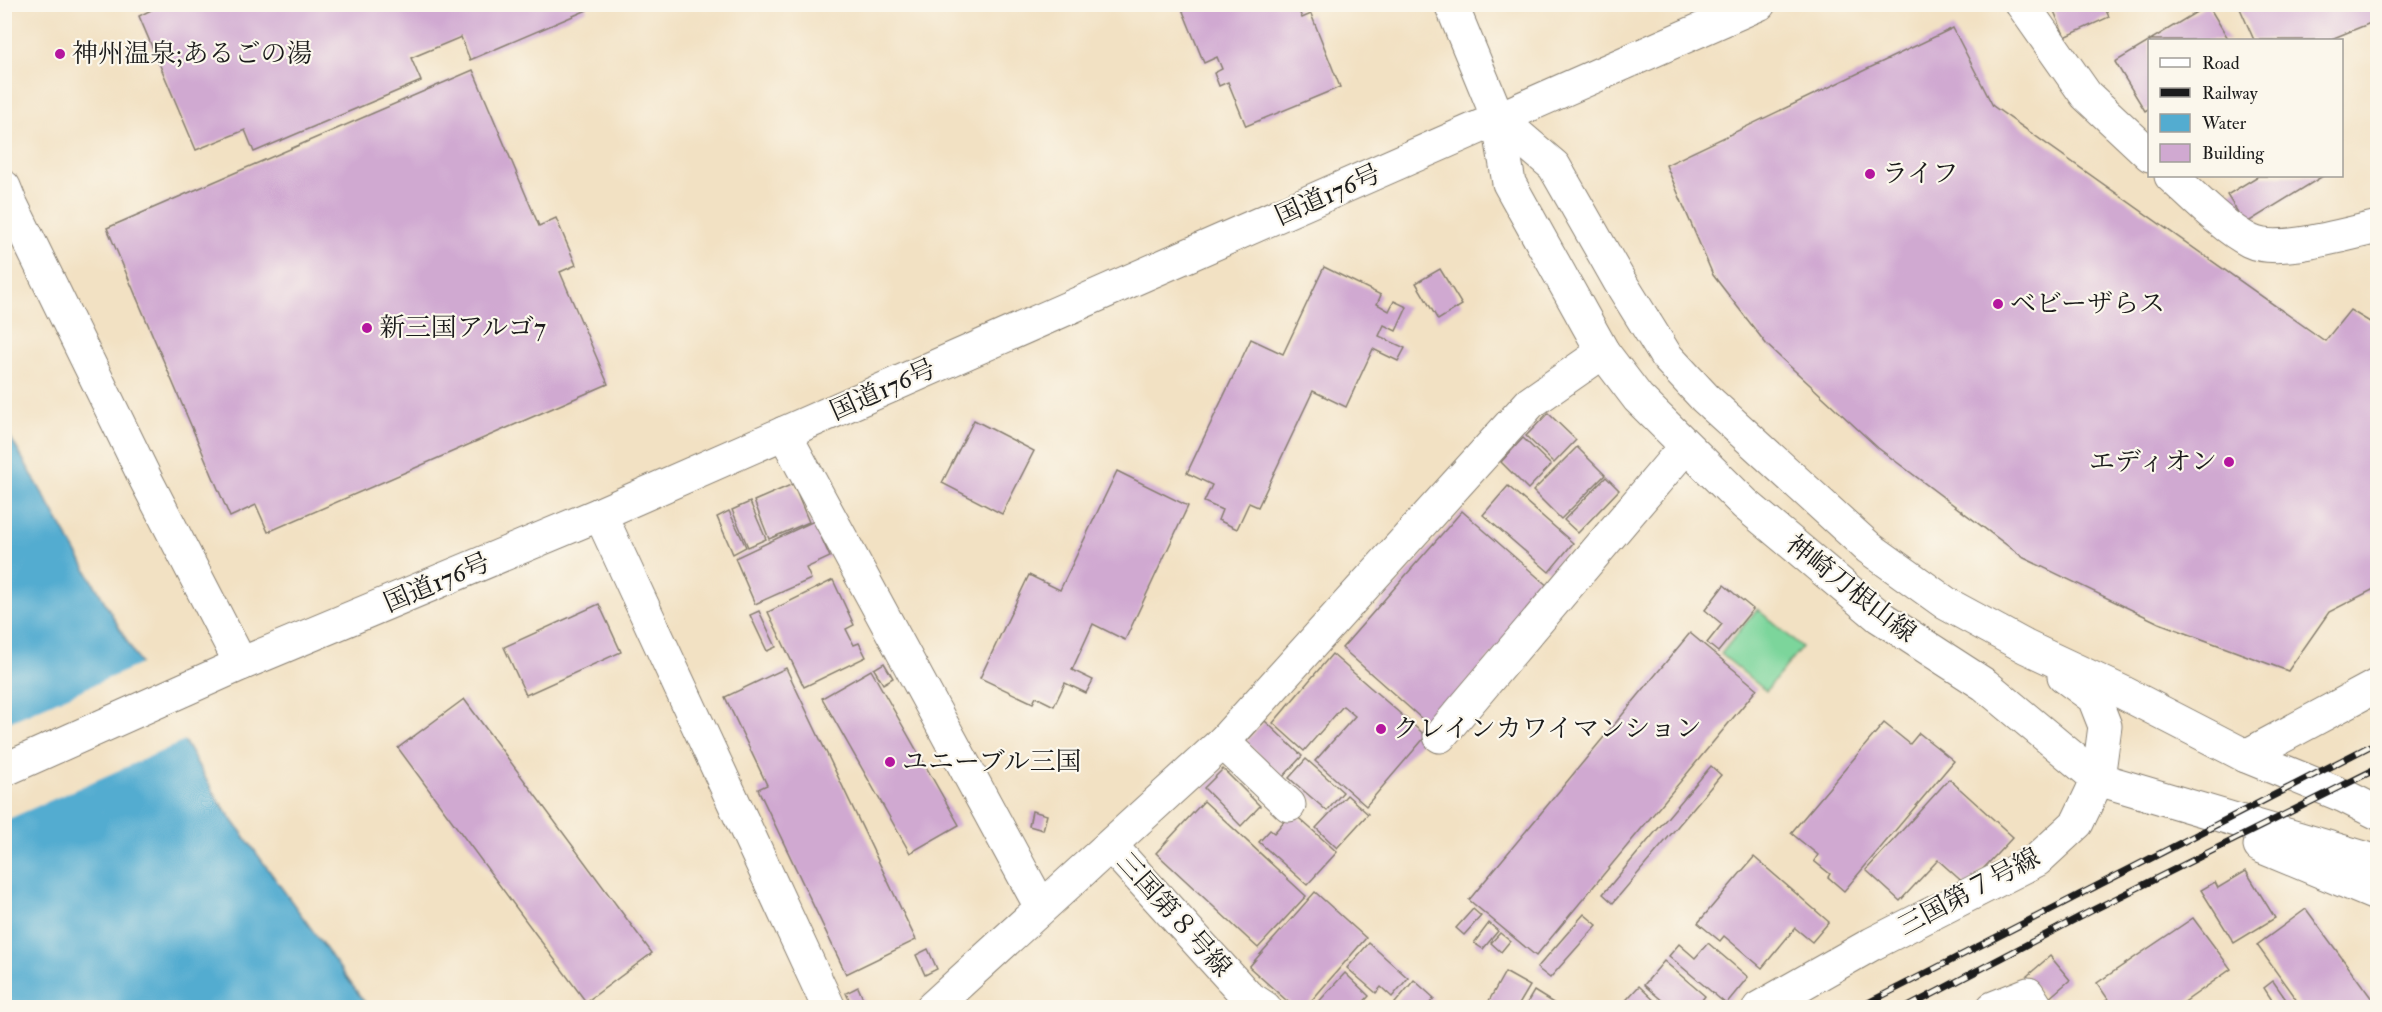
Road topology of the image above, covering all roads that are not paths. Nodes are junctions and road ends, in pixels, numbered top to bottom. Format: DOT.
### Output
graph roads {
  1 [pos="1451,4"];
  2 [pos="1759,4"];
  3 [pos="2022,4"];
  4 [pos="1498,118"];
  5 [pos="2148,153"];
  6 [pos="2172,177"];
  7 [pos="4,187"];
  8 [pos="2378,227"];
  9 [pos="1603,352"];
  10 [pos="1705,399"];
  11 [pos="784,433"];
  12 [pos="1678,440"];
  13 [pos="600,514"];
  14 [pos="2026,647"];
  15 [pos="231,669"];
  16 [pos="2378,685"];
  17 [pos="1440,736"];
  18 [pos="1223,742"];
  19 [pos="2246,756"];
  20 [pos="4,770"];
  21 [pos="2098,779"];
  22 [pos="2143,792"];
  23 [pos="2378,794"];
  24 [pos="2344,796"];
  25 [pos="1289,805"];
  26 [pos="2378,813"];
  27 [pos="1111,846"];
  28 [pos="2378,862"];
  29 [pos="2378,895"];
  30 [pos="1041,907"];
  31 [pos="829,1008"];
  32 [pos="932,1008"];
  33 [pos="1265,1008"];
  34 [pos="1760,1008"];
  35 [pos="1993,1008"];
  36 [pos="2037,1008"];
  1 -- 4 [label="main road, 神崎刀根山線"];
  2 -- 4 [label="main road, 国道176号"];
  3 -- 5 [label="main road"];
  4 -- 9 [label="main road, 神崎刀根山線"];
  4 -- 10 [label="main road, 神崎刀根山線"];
  4 -- 11 [label="main road, 国道176号"];
  6 -- 8 [label="main road"];
  7 -- 15 [label="main road"];
  9 -- 12 [label="main road, 神崎刀根山線"];
  9 -- 18 [label="main road"];
  10 -- 12 [label="main road"];
  10 -- 14 [label="main road, 神崎刀根山線"];
  11 -- 13 [label="main road, 国道176号"];
  11 -- 30 [label="main road"];
  12 -- 17 [label="main road"];
  12 -- 21 [label="main road, 神崎刀根山線"];
  13 -- 15 [label="main road, 国道176号"];
  13 -- 31 [label="main road"];
  14 -- 19 [label="main road, 神崎刀根山線"];
  14 -- 21 [label="main road, 三国第７号線"];
  15 -- 20 [label="main road, 国道176号"];
  16 -- 19 [label="main road"];
  18 -- 25 [label="main road"];
  18 -- 27 [label="main road"];
  19 -- 24 [label="main road, 神崎刀根山線"];
  21 -- 22 [label="main road, 神崎刀根山線"];
  21 -- 34 [label="main road, 三国第７号線"];
  22 -- 28 [label="main road, 神崎刀根山線"];
  22 -- 29 [label="main road"];
  23 -- 24 [label="main road"];
  24 -- 26 [label="main road, 神崎刀根山線"];
  27 -- 30 [label="main road"];
  27 -- 33 [label="main road, 三国第８号線"];
  30 -- 32 [label="main road"];
  35 -- 36 [label="main road"];
}
